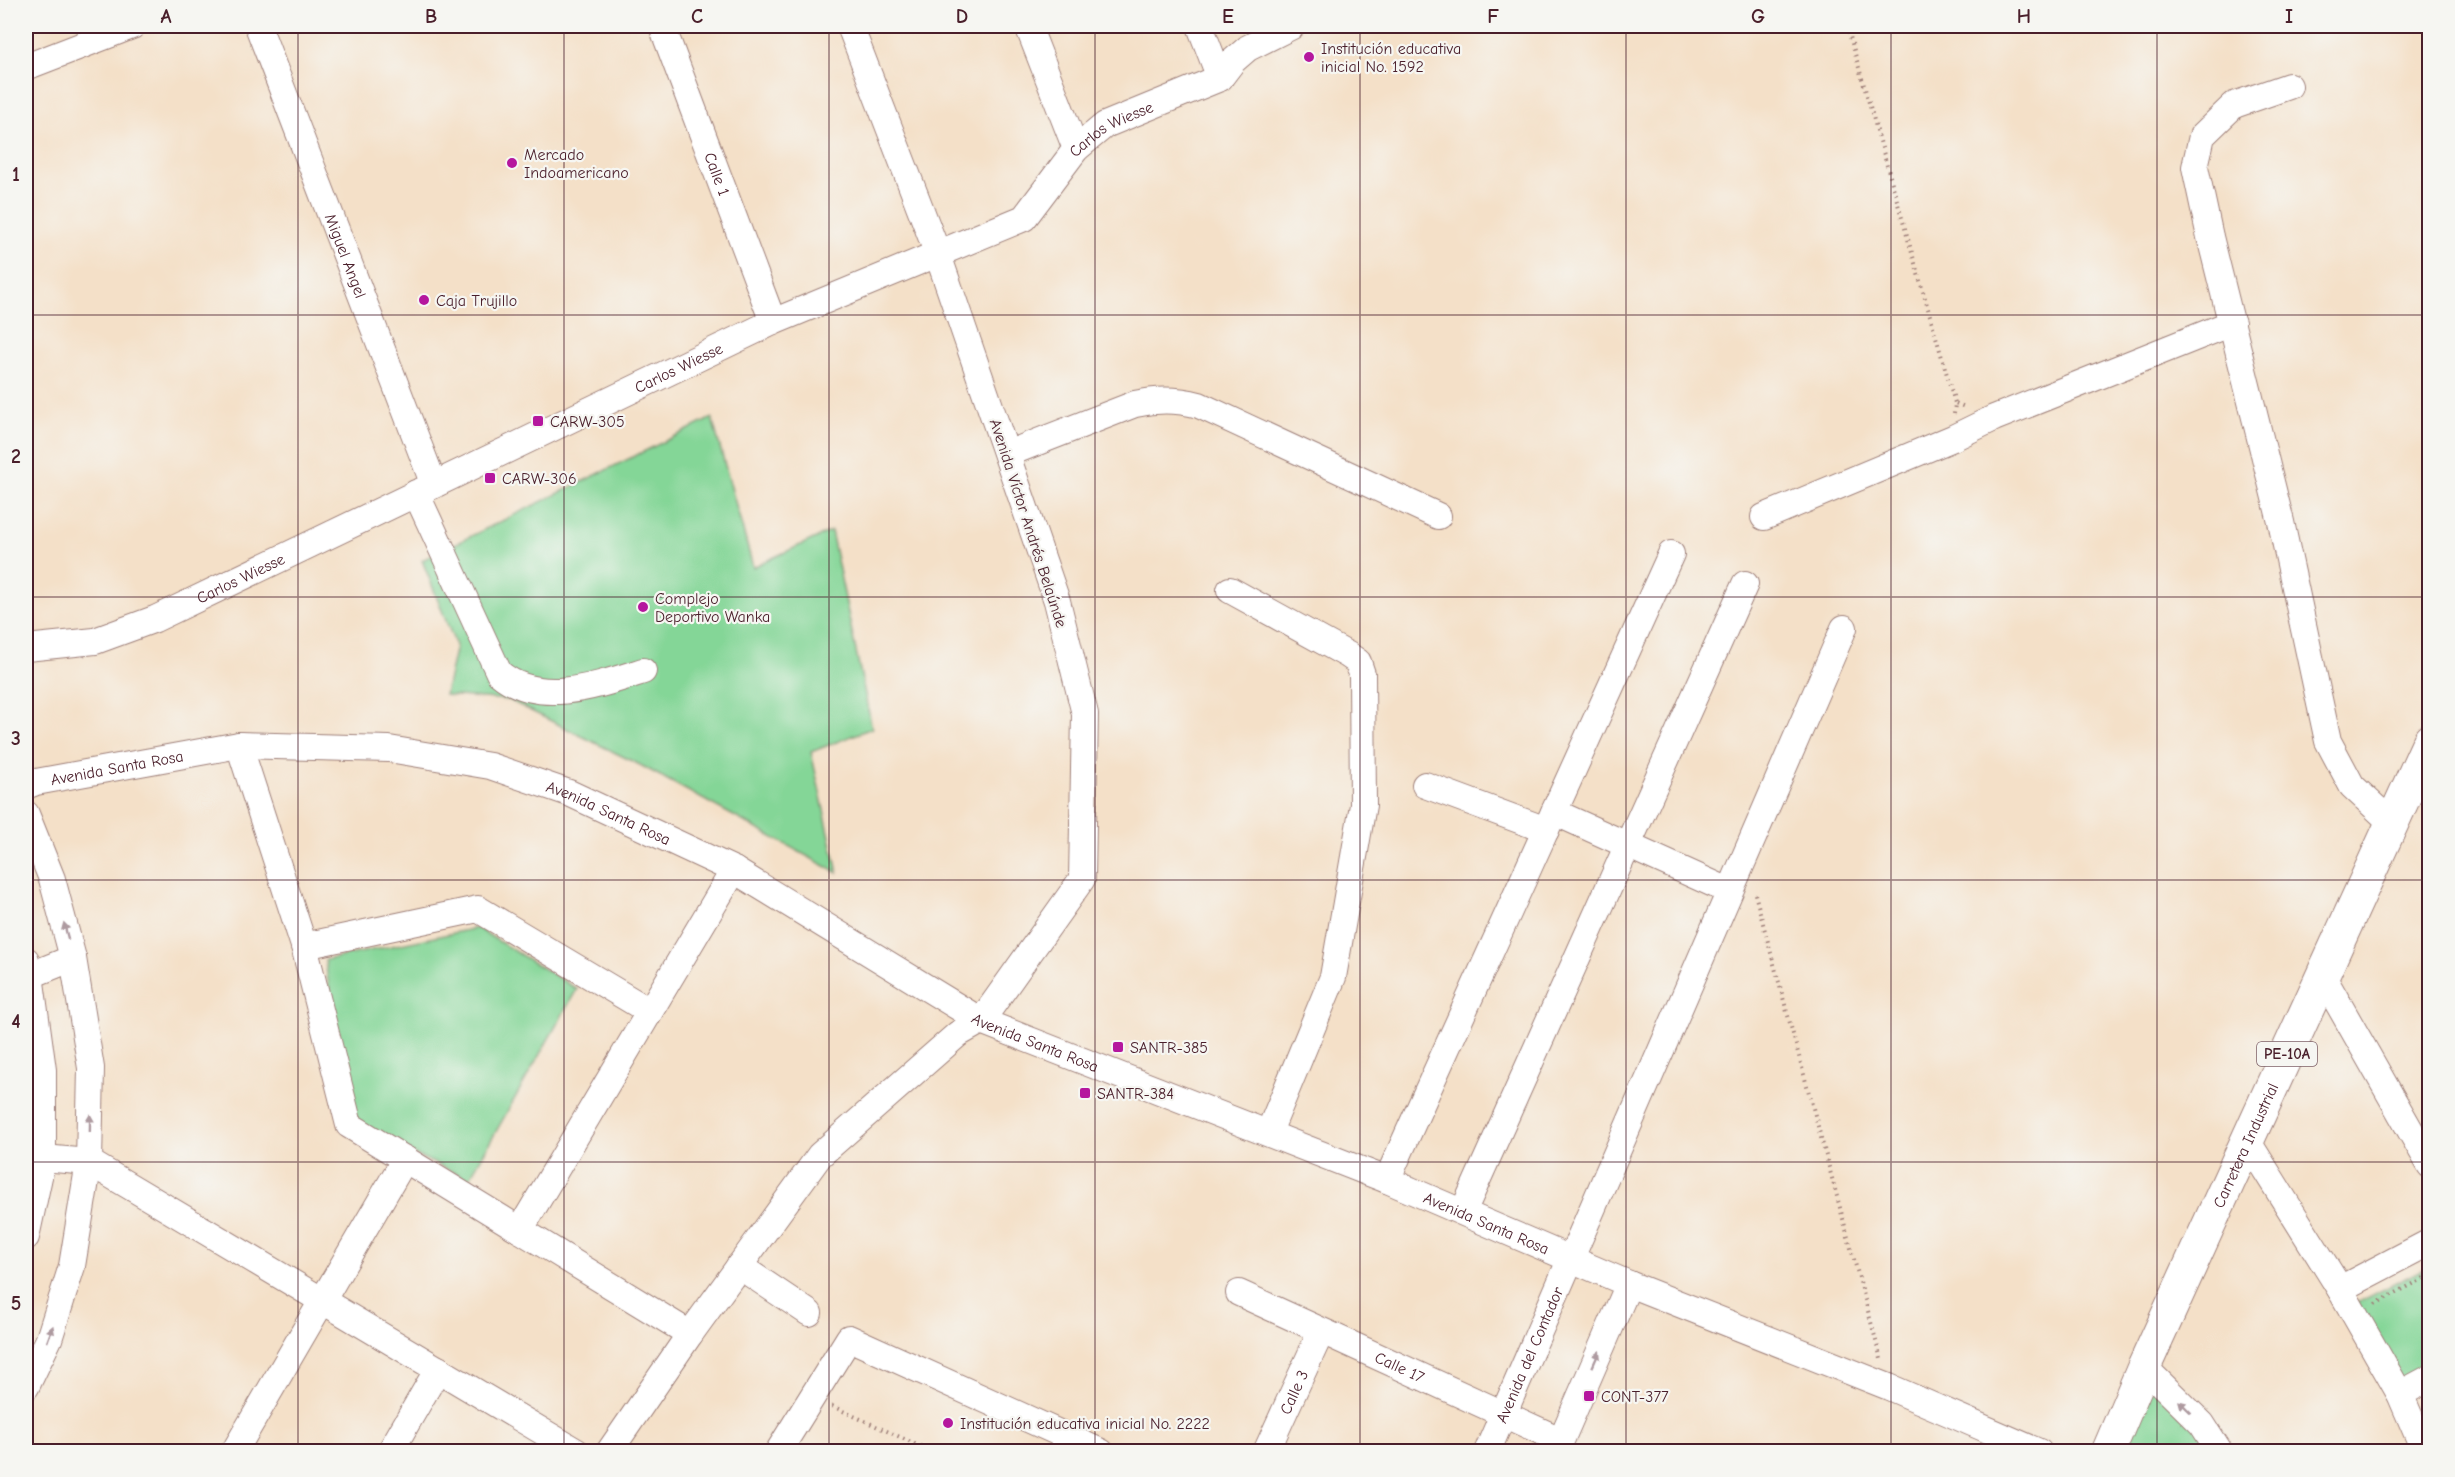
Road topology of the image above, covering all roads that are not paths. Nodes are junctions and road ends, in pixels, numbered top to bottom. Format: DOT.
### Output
graph roads {
  1 [pos="132,26"];
  2 [pos="258,26"];
  3 [pos="662,26"];
  4 [pos="850,26"];
  5 [pos="1028,26"];
  6 [pos="1200,26"];
  7 [pos="1292,26"];
  8 [pos="26,68"];
  9 [pos="1220,78"];
  10 [pos="2289,86"];
  11 [pos="1076,149"];
  12 [pos="937,252"];
  13 [pos="773,322"];
  14 [pos="2232,323"];
  15 [pos="1007,454"];
  16 [pos="425,489"];
  17 [pos="1438,516"];
  18 [pos="1764,517"];
  19 [pos="1671,554"];
  20 [pos="1745,584"];
  21 [pos="1230,590"];
  22 [pos="1844,628"];
  23 [pos="26,648"];
  24 [pos="643,671"];
  25 [pos="2430,740"];
  26 [pos="239,745"];
  27 [pos="1425,785"];
  28 [pos="26,786"];
  29 [pos="26,814"];
  30 [pos="1550,821"];
  31 [pos="2392,823"];
  32 [pos="1628,846"];
  33 [pos="734,870"];
  34 [pos="1730,891"];
  35 [pos="304,946"];
  36 [pos="73,958"];
  37 [pos="27,971"];
  38 [pos="2322,975"];
  39 [pos="649,1011"];
  40 [pos="981,1021"];
  41 [pos="1269,1132"];
  42 [pos="2248,1142"];
  43 [pos="44,1158"];
  44 [pos="405,1159"];
  45 [pos="89,1162"];
  46 [pos="2430,1165"];
  47 [pos="1387,1180"];
  48 [pos="1463,1212"];
  49 [pos="520,1230"];
  50 [pos="26,1236"];
  51 [pos="2430,1242"];
  52 [pos="1570,1258"];
  53 [pos="739,1266"];
  54 [pos="1629,1284"];
  55 [pos="2340,1289"];
  56 [pos="1239,1293"];
  57 [pos="323,1301"];
  58 [pos="809,1313"];
  59 [pos="1321,1332"];
  60 [pos="690,1334"];
  61 [pos="2144,1367"];
  62 [pos="438,1369"];
  63 [pos="2430,1378"];
  64 [pos="26,1387"];
  65 [pos="2400,1394"];
  66 [pos="1503,1413"];
  67 [pos="1558,1446"];
  68 [pos="234,1452"];
  69 [pos="390,1452"];
  70 [pos="577,1452"];
  71 [pos="609,1452"];
  72 [pos="778,1452"];
  73 [pos="1101,1452"];
  74 [pos="1266,1452"];
  75 [pos="1486,1452"];
  76 [pos="2039,1452"];
  77 [pos="2108,1452"];
  78 [pos="2220,1452"];
  79 [pos="2425,1452"];
  1 -- 8 [label="street"];
  2 -- 16 [label="street, Miguel Angel"];
  3 -- 13 [label="street, Calle 1"];
  4 -- 12 [label="street, Avenida Víctor Andrés Belaúnde"];
  5 -- 11 [label="street"];
  6 -- 9 [label="street"];
  7 -- 9 [label="street, Carlos Wiesse"];
  9 -- 11 [label="street, Carlos Wiesse"];
  10 -- 14 [label="street"];
  11 -- 12 [label="street, Carlos Wiesse"];
  12 -- 13 [label="street, Carlos Wiesse"];
  12 -- 15 [label="street, Avenida Víctor Andrés Belaúnde"];
  13 -- 16 [label="street, Carlos Wiesse"];
  14 -- 18 [label="street"];
  14 -- 31 [label="street"];
  15 -- 17 [label="street"];
  15 -- 40 [label="street, Avenida Víctor Andrés Belaúnde"];
  16 -- 23 [label="street, Carlos Wiesse"];
  16 -- 24 [label="street, Miguel Angel"];
  19 -- 30 [label="street"];
  20 -- 32 [label="street"];
  21 -- 41 [label="street"];
  22 -- 34 [label="street, Avenida del Contador"];
  25 -- 31 [label="highway, Carretera Industrial / PE-10A"];
  26 -- 28 [label="street, Avenida Santa Rosa"];
  26 -- 33 [label="street, Avenida Santa Rosa"];
  26 -- 35 [label="street"];
  27 -- 30 [label="street"];
  36 -- 29 [label="street, one-way"];
  30 -- 32 [label="street"];
  30 -- 47 [label="street"];
  31 -- 38 [label="highway, Carretera Industrial / PE-10A"];
  32 -- 34 [label="street"];
  32 -- 48 [label="street"];
  33 -- 39 [label="street"];
  33 -- 40 [label="street, Avenida Santa Rosa"];
  34 -- 52 [label="street, Avenida del Contador"];
  35 -- 39 [label="street"];
  35 -- 44 [label="street"];
  36 -- 37 [label="street"];
  45 -- 36 [label="street, one-way"];
  37 -- 43 [label="street"];
  38 -- 42 [label="highway, Carretera Industrial / PE-10A"];
  38 -- 46 [label="street"];
  39 -- 49 [label="street"];
  40 -- 41 [label="street, Avenida Santa Rosa"];
  40 -- 53 [label="street"];
  41 -- 47 [label="street, Avenida Santa Rosa"];
  42 -- 55 [label="street"];
  42 -- 61 [label="highway, Carretera Industrial / PE-10A"];
  43 -- 45 [label="street"];
  43 -- 50 [label="street"];
  44 -- 49 [label="street"];
  44 -- 57 [label="street"];
  45 -- 57 [label="street"];
  64 -- 45 [label="street, one-way"];
  47 -- 48 [label="street, Avenida Santa Rosa"];
  48 -- 52 [label="street, Avenida Santa Rosa"];
  49 -- 60 [label="street"];
  51 -- 55 [label="street"];
  52 -- 54 [label="street, Avenida Santa Rosa"];
  52 -- 66 [label="street, Avenida del Contador"];
  53 -- 58 [label="street"];
  53 -- 60 [label="street"];
  67 -- 54 [label="street, one-way"];
  54 -- 76 [label="street, Avenida Santa Rosa"];
  55 -- 65 [label="street"];
  56 -- 59 [label="street, Calle 17"];
  57 -- 62 [label="street"];
  57 -- 68 [label="street"];
  59 -- 66 [label="street, Calle 17"];
  59 -- 74 [label="street, Calle 3"];
  60 -- 71 [label="street"];
  61 -- 77 [label="highway, Carretera Industrial / PE-10A"];
  78 -- 61 [label="street, one-way"];
  62 -- 69 [label="street"];
  62 -- 70 [label="street"];
  63 -- 65 [label="street"];
  65 -- 79 [label="street"];
  66 -- 67 [label="street, Calle 17"];
  66 -- 75 [label="street, Avenida del Contador"];
  72 -- 73 [label="street"];
}
